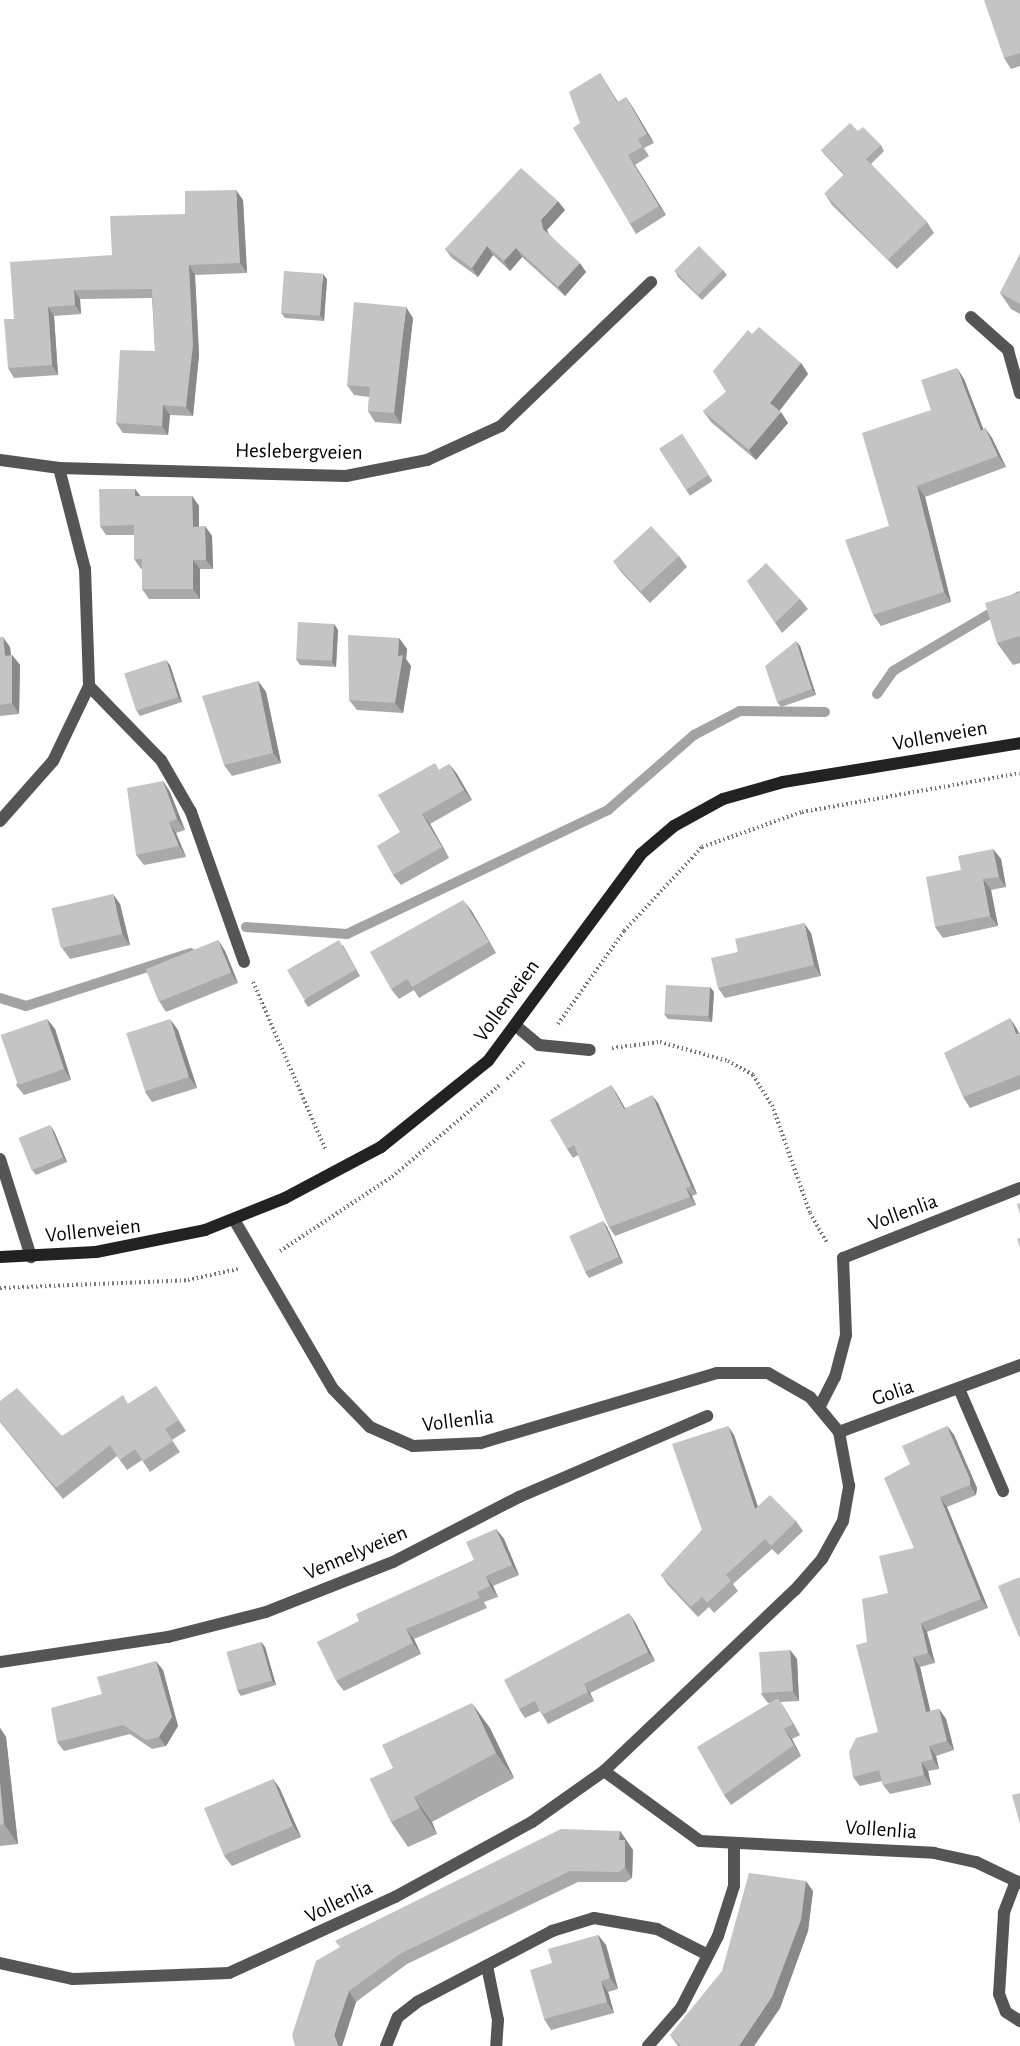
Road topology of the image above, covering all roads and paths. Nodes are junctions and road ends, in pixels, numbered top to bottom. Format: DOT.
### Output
graph roads {
  1 [pos="651,282"];
  2 [pos="971,317"];
  3 [pos="1020,393"];
  4 [pos="0,460"];
  5 [pos="59,468"];
  6 [pos="89,686"];
  7 [pos="1020,742"];
  8 [pos="0,821"];
  9 [pos="244,962"];
  10 [pos="515,1025"];
  11 [pos="590,1050"];
  12 [pos="0,1159"];
  13 [pos="336,1172"];
  14 [pos="4,1178"];
  15 [pos="1020,1188"];
  16 [pos="235,1221"];
  17 [pos="0,1257"];
  18 [pos="31,1257"];
  19 [pos="843,1258"];
  20 [pos="1020,1365"];
  21 [pos="960,1391"];
  22 [pos="820,1406"];
  23 [pos="707,1416"];
  24 [pos="839,1432"];
  25 [pos="1003,1491"];
  26 [pos="0,1662"];
  27 [pos="604,1771"];
  28 [pos="734,1844"];
  29 [pos="1018,1882"];
  30 [pos="708,1955"];
  31 [pos="0,1963"];
  32 [pos="487,1966"];
  33 [pos="1020,2021"];
  34 [pos="386,2046"];
  35 [pos="496,2046"];
  36 [pos="648,2046"];
  1 -- 5 [label="street, Heslebergveien"];
  2 -- 3 [label="street"];
  4 -- 5 [label="street, Heslebergveien"];
  5 -- 6 [label="street"];
  6 -- 8 [label="street"];
  6 -- 9 [label="street"];
  7 -- 10 [label="main road, Vollenveien"];
  9 -- 13 [label="path"];
  10 -- 11 [label="street"];
  10 -- 13 [label="main road, Vollenveien"];
  11 -- 19 [label="path"];
  12 -- 14 [label="street"];
  13 -- 16 [label="main road, Vollenveien"];
  14 -- 18 [label="street"];
  15 -- 19 [label="street, Vollenlia"];
  16 -- 18 [label="main road, Vollenveien"];
  16 -- 22 [label="street, Vollenlia"];
  17 -- 18 [label="main road, Vollenveien"];
  19 -- 22 [label="street"];
  20 -- 21 [label="street, Golia"];
  21 -- 24 [label="street, Golia"];
  21 -- 25 [label="street"];
  22 -- 24 [label="street, Vollenlia"];
  23 -- 26 [label="street, Vennelyveien"];
  24 -- 27 [label="street, Vollenlia"];
  27 -- 28 [label="street, Vollenlia"];
  27 -- 31 [label="street, Vollenlia"];
  28 -- 29 [label="street, Vollenlia"];
  28 -- 30 [label="street"];
  29 -- 33 [label="street"];
  30 -- 32 [label="street"];
  30 -- 36 [label="street"];
  32 -- 34 [label="street"];
  32 -- 35 [label="street"];
}
